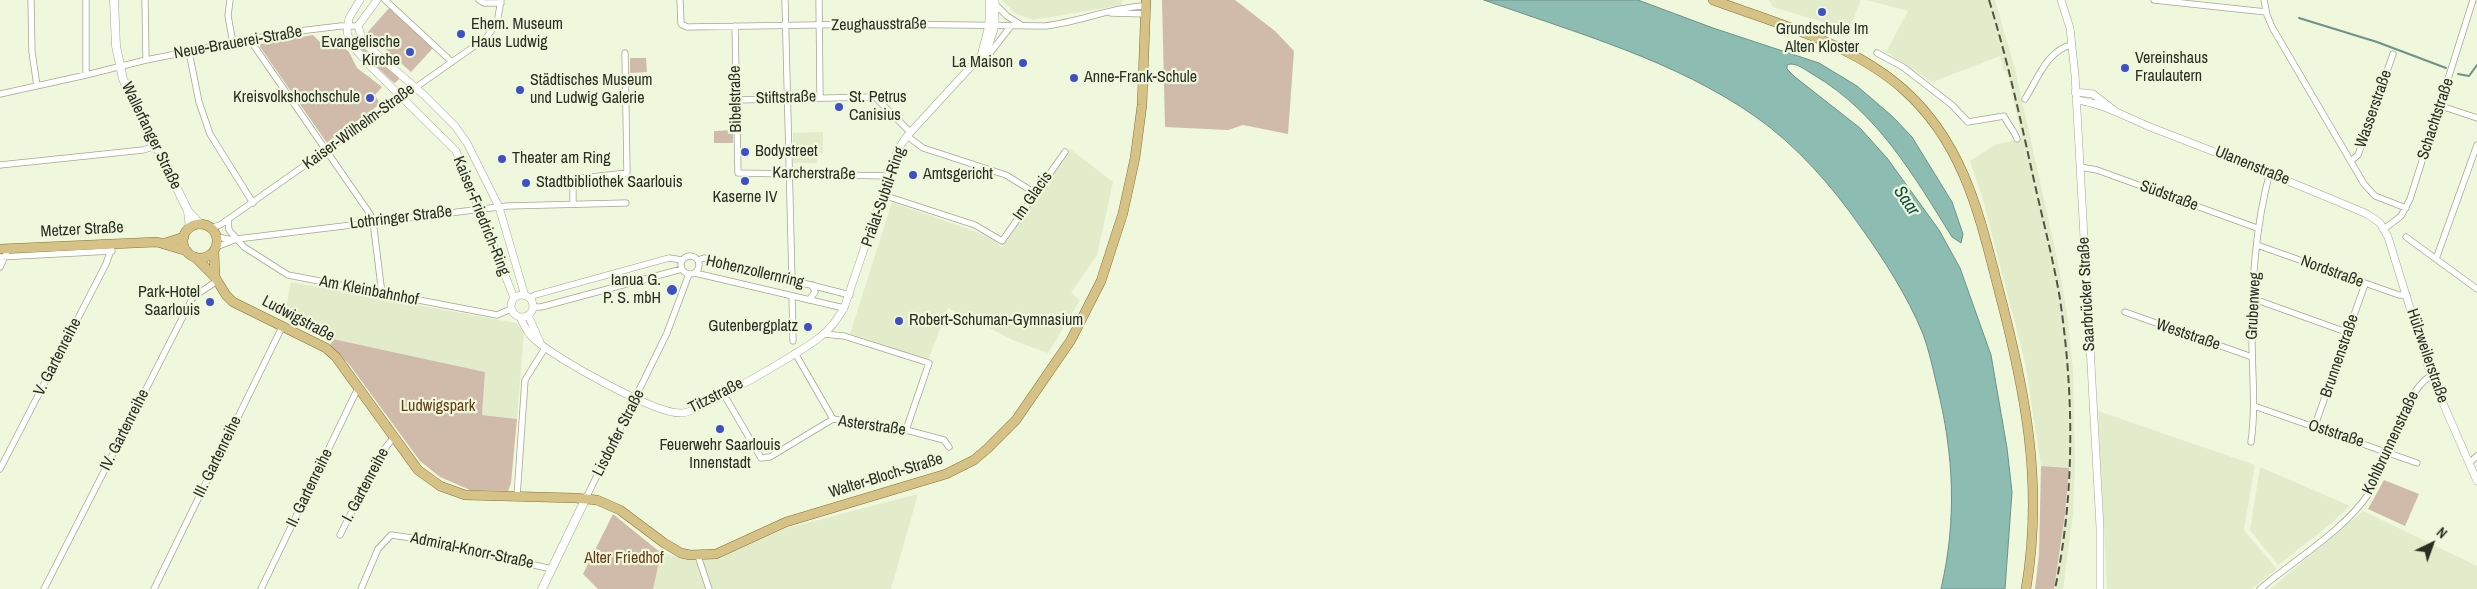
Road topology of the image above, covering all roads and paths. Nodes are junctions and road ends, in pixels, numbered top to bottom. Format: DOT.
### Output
graph roads {
  1 [pos="31,0"];
  2 [pos="86,0"];
  3 [pos="114,0"];
  4 [pos="145,0"];
  5 [pos="230,0"];
  6 [pos="360,0"];
  7 [pos="377,0"];
  8 [pos="385,0"];
  9 [pos="479,0"];
  10 [pos="680,0"];
  11 [pos="785,0"];
  12 [pos="819,0"];
  13 [pos="1131,0"];
  14 [pos="1713,0"];
  15 [pos="2061,0"];
  16 [pos="2156,0"];
  17 [pos="2264,0"];
  18 [pos="2473,0"];
  19 [pos="501,1"];
  20 [pos="993,1"];
  21 [pos="1146,7"];
  22 [pos="1123,8"];
  23 [pos="1111,12"];
  24 [pos="2266,12"];
  25 [pos="347,25"];
  26 [pos="992,25"];
  27 [pos="358,26"];
  28 [pos="735,26"];
  29 [pos="785,26"];
  30 [pos="820,26"];
  31 [pos="1012,26"];
  32 [pos="1023,26"];
  33 [pos="250,40"];
  34 [pos="233,43"];
  35 [pos="2072,45"];
  36 [pos="189,52"];
  37 [pos="625,53"];
  38 [pos="1877,53"];
  39 [pos="2393,54"];
  40 [pos="981,57"];
  41 [pos="146,60"];
  42 [pos="452,62"];
  43 [pos="119,67"];
  44 [pos="86,75"];
  45 [pos="37,86"];
  46 [pos="415,87"];
  47 [pos="0,94"];
  48 [pos="401,96"];
  49 [pos="2076,96"];
  50 [pos="820,97"];
  51 [pos="787,98"];
  52 [pos="2025,99"];
  53 [pos="736,100"];
  54 [pos="2441,106"];
  55 [pos="2477,118"];
  56 [pos="908,134"];
  57 [pos="2016,139"];
  58 [pos="156,146"];
  59 [pos="2477,146"];
  60 [pos="326,152"];
  61 [pos="1065,152"];
  62 [pos="2351,161"];
  63 [pos="0,165"];
  64 [pos="2080,167"];
  65 [pos="2270,172"];
  66 [pos="738,173"];
  67 [pos="789,173"];
  68 [pos="889,176"];
  69 [pos="1035,193"];
  70 [pos="882,195"];
  71 [pos="253,203"];
  72 [pos="626,203"];
  73 [pos="572,204"];
  74 [pos="499,207"];
  75 [pos="2406,208"];
  76 [pos="478,210"];
  77 [pos="188,211"];
  78 [pos="228,220"];
  79 [pos="373,221"];
  80 [pos="200,224"];
  81 [pos="190,228"];
  82 [pos="2258,228"];
  83 [pos="2384,229"];
  84 [pos="184,237"];
  85 [pos="2406,237"];
  86 [pos="236,240"];
  87 [pos="165,243"];
  88 [pos="215,243"];
  89 [pos="2257,245"];
  90 [pos="113,247"];
  91 [pos="187,251"];
  92 [pos="3,253"];
  93 [pos="195,257"];
  94 [pos="2436,259"];
  95 [pos="682,260"];
  96 [pos="698,260"];
  97 [pos="0,268"];
  98 [pos="682,269"];
  99 [pos="692,273"];
  100 [pos="216,279"];
  101 [pos="792,280"];
  102 [pos="2365,284"];
  103 [pos="812,285"];
  104 [pos="2477,289"];
  105 [pos="382,294"];
  106 [pos="850,295"];
  107 [pos="2407,295"];
  108 [pos="792,296"];
  109 [pos="528,297"];
  110 [pos="514,298"];
  111 [pos="2254,299"];
  112 [pos="810,300"];
  113 [pos="533,307"];
  114 [pos="844,308"];
  115 [pos="511,310"];
  116 [pos="2125,312"];
  117 [pos="528,315"];
  118 [pos="520,317"];
  119 [pos="283,326"];
  120 [pos="829,329"];
  121 [pos="2349,333"];
  122 [pos="844,336"];
  123 [pos="793,341"];
  124 [pos="545,348"];
  125 [pos="795,353"];
  126 [pos="2252,357"];
  127 [pos="2431,376"];
  128 [pos="358,388"];
  129 [pos="724,393"];
  130 [pos="636,399"];
  131 [pos="2254,406"];
  132 [pos="833,419"];
  133 [pos="2314,428"];
  134 [pos="906,430"];
  135 [pos="394,438"];
  136 [pos="2251,442"];
  137 [pos="949,447"];
  138 [pos="2389,452"];
  139 [pos="2477,456"];
  140 [pos="2417,463"];
  141 [pos="2469,463"];
  142 [pos="0,469"];
  143 [pos="2477,482"];
  144 [pos="517,496"];
  145 [pos="586,498"];
  146 [pos="340,535"];
  147 [pos="698,556"];
  148 [pos="552,569"];
  149 [pos="44,589"];
  150 [pos="154,589"];
  151 [pos="261,589"];
  152 [pos="362,589"];
  153 [pos="542,589"];
  154 [pos="709,589"];
  155 [pos="2026,589"];
  156 [pos="2100,589"];
  157 [pos="2260,589"];
  1 -- 45 [label="street"];
  2 -- 44 [label="street"];
  3 -- 43 [label="main road, Wallerfanger Straße"];
  4 -- 41 [label="street"];
  5 -- 34 [label="street"];
  6 -- 25 [label="street"];
  7 -- 27 [label="street"];
  8 -- 42 [label="street"];
  9 -- 19 [label="street"];
  10 -- 28 [label="street, Zeughausstraße"];
  11 -- 29 [label="street"];
  12 -- 30 [label="street"];
  13 -- 22 [label="street, Zeughausstraße"];
  14 -- 155 [label="main road"];
  15 -- 35 [label="street, Saarbrücker Straße"];
  16 -- 24 [label="street"];
  17 -- 24 [label="street"];
  18 -- 54 [label="street, Schachtstraße"];
  19 -- 42 [label="street, Kaiser-Wilhelm-Straße"];
  20 -- 26 [label="street"];
  20 -- 32 [label="street"];
  21 -- 22 [label="street, Zeughausstraße"];
  21 -- 23 [label="street, Zeughausstraße"];
  21 -- 147 [label="main road, Walter-Bloch-Straße"];
  22 -- 23 [label="street, Zeughausstraße"];
  23 -- 32 [label="street, Zeughausstraße"];
  24 -- 62 [label="street"];
  25 -- 27 [label="street, Neue-Brauerei-Straße"];
  25 -- 33 [label="street, Neue-Brauerei-Straße"];
  25 -- 48 [label="street, Kaiser-Friedrich-Ring"];
  26 -- 30 [label="street, Zeughausstraße"];
  26 -- 31 [label="street, Zeughausstraße"];
  26 -- 40 [label="street"];
  27 -- 46 [label="street, Kaiser-Friedrich-Ring"];
  28 -- 29 [label="street, Zeughausstraße"];
  28 -- 53 [label="street, Bibelstraße"];
  29 -- 30 [label="street, Zeughausstraße"];
  29 -- 51 [label="street"];
  30 -- 50 [label="street"];
  31 -- 32 [label="street, Zeughausstraße"];
  31 -- 40 [label="street, Prälat-Subtil-Ring"];
  33 -- 34 [label="street, Neue-Brauerei-Straße"];
  33 -- 60 [label="street"];
  34 -- 36 [label="street, Neue-Brauerei-Straße"];
  35 -- 49 [label="street, Saarbrücker Straße"];
  35 -- 52 [label="street"];
  36 -- 41 [label="street, Neue-Brauerei-Straße"];
  36 -- 71 [label="street"];
  37 -- 73 [label="street"];
  38 -- 57 [label="street"];
  39 -- 62 [label="street, Wasserstraße"];
  40 -- 56 [label="street, Prälat-Subtil-Ring"];
  41 -- 43 [label="street, Neue-Brauerei-Straße"];
  42 -- 46 [label="street, Kaiser-Wilhelm-Straße"];
  43 -- 44 [label="street, Neue-Brauerei-Straße"];
  43 -- 58 [label="main road, Wallerfanger Straße"];
  44 -- 45 [label="street, Neue-Brauerei-Straße"];
  45 -- 47 [label="street, Neue-Brauerei-Straße"];
  46 -- 48 [label="street, Kaiser-Wilhelm-Straße"];
  46 -- 74 [label="street, Kaiser-Friedrich-Ring"];
  48 -- 60 [label="street, Kaiser-Wilhelm-Straße"];
  48 -- 76 [label="street, Kaiser-Friedrich-Ring"];
  49 -- 64 [label="street, Saarbrücker Straße"];
  49 -- 65 [label="street, Ulanenstraße"];
  50 -- 51 [label="street, Stiftstraße"];
  50 -- 56 [label="street, Stiftstraße"];
  51 -- 53 [label="street, Stiftstraße"];
  51 -- 67 [label="street"];
  53 -- 66 [label="street, Bibelstraße"];
  54 -- 55 [label="street"];
  54 -- 75 [label="street, Schachtstraße"];
  56 -- 68 [label="street, Prälat-Subtil-Ring"];
  56 -- 69 [label="street, Stiftstraße"];
  58 -- 63 [label="street"];
  58 -- 77 [label="main road, Wallerfanger Straße"];
  59 -- 94 [label="street"];
  60 -- 71 [label="street, Kaiser-Wilhelm-Straße"];
  60 -- 79 [label="street"];
  61 -- 69 [label="street, Im Glacis"];
  62 -- 75 [label="street"];
  64 -- 82 [label="street, Südstraße"];
  64 -- 156 [label="street, Saarbrücker Straße"];
  65 -- 82 [label="street, Grubenweg"];
  65 -- 83 [label="street, Ulanenstraße"];
  66 -- 67 [label="street, Karcherstraße"];
  67 -- 68 [label="street, Karcherstraße"];
  67 -- 101 [label="street"];
  68 -- 70 [label="street, Prälat-Subtil-Ring"];
  69 -- 70 [label="street, Im Glacis"];
  70 -- 106 [label="street, Prälat-Subtil-Ring"];
  71 -- 78 [label="street, Kaiser-Wilhelm-Straße"];
  72 -- 73 [label="street, Lothringer Straße"];
  73 -- 74 [label="street, Lothringer Straße"];
  74 -- 76 [label="street, Lothringer Straße"];
  74 -- 109 [label="street, Kaiser-Friedrich-Ring"];
  75 -- 83 [label="street, Schachtstraße"];
  76 -- 79 [label="street, Lothringer Straße"];
  76 -- 110 [label="street, Kaiser-Friedrich-Ring"];
  77 -- 80 [label="main road, Wallerfanger Straße"];
  77 -- 81 [label="main road, Wallerfanger Straße"];
  78 -- 86 [label="street"];
  78 -- 88 [label="street, Kaiser-Wilhelm-Straße"];
  79 -- 86 [label="street, Lothringer Straße"];
  79 -- 105 [label="street"];
  80 -- 81 [label="main road"];
  80 -- 88 [label="main road"];
  81 -- 84 [label="main road"];
  82 -- 89 [label="street, Grubenweg"];
  83 -- 107 [label="street, Hülzweilerstraße"];
  84 -- 87 [label="main road, Metzer Straße"];
  84 -- 91 [label="main road"];
  85 -- 94 [label="street"];
  86 -- 88 [label="street, Lothringer Straße"];
  86 -- 88 [label="street, Lothringer Straße"];
  86 -- 105 [label="street, Am Kleinbahnhof"];
  87 -- 90 [label="main road, Metzer Straße"];
  87 -- 91 [label="main road, Metzer Straße"];
  88 -- 93 [label="main road"];
  88 -- 100 [label="main road"];
  89 -- 102 [label="street, Nordstraße"];
  89 -- 111 [label="street, Grubenweg"];
  90 -- 92 [label="main road, Metzer Straße"];
  90 -- 142 [label="street, V. Gartenreihe"];
  91 -- 93 [label="main road"];
  92 -- 97 [label="street"];
  93 -- 100 [label="main road, Ludwigstraße"];
  94 -- 104 [label="street"];
  95 -- 96 [label="street"];
  95 -- 98 [label="street"];
  95 -- 109 [label="street"];
  96 -- 99 [label="street"];
  96 -- 101 [label="street, Hohenzollernring"];
  98 -- 99 [label="street"];
  98 -- 113 [label="street"];
  99 -- 108 [label="street, Hohenzollernring"];
  99 -- 130 [label="street, Lisdorfer Straße"];
  100 -- 119 [label="main road, Ludwigstraße"];
  100 -- 149 [label="street, IV. Gartenreihe"];
  101 -- 103 [label="street, Hohenzollernring"];
  102 -- 107 [label="street, Nordstraße"];
  102 -- 121 [label="street, Brunnenstraße"];
  103 -- 106 [label="street, Hohenzollernring"];
  103 -- 112 [label="street, Hohenzollernring"];
  105 -- 115 [label="street, Am Kleinbahnhof"];
  106 -- 114 [label="street, Prälat-Subtil-Ring"];
  107 -- 127 [label="street, Hülzweilerstraße"];
  108 -- 112 [label="street, Hohenzollernring"];
  108 -- 123 [label="street"];
  109 -- 110 [label="street"];
  109 -- 113 [label="street"];
  110 -- 115 [label="street"];
  111 -- 121 [label="street"];
  111 -- 126 [label="street, Grubenweg"];
  112 -- 114 [label="street, Hohenzollernring"];
  113 -- 117 [label="street"];
  114 -- 120 [label="street, Prälat-Subtil-Ring"];
  115 -- 118 [label="street"];
  116 -- 126 [label="street, Weststraße"];
  117 -- 118 [label="street"];
  117 -- 124 [label="street"];
  118 -- 124 [label="street, Titzstraße"];
  119 -- 128 [label="main road, Ludwigstraße"];
  119 -- 150 [label="street, III. Gartenreihe"];
  120 -- 122 [label="street"];
  120 -- 122 [label="street"];
  120 -- 125 [label="street, Titzstraße"];
  121 -- 133 [label="street, Brunnenstraße"];
  122 -- 134 [label="street"];
  124 -- 130 [label="street, Titzstraße"];
  124 -- 144 [label="street"];
  125 -- 129 [label="street, Titzstraße"];
  125 -- 132 [label="street"];
  126 -- 131 [label="street, Grubenweg"];
  127 -- 138 [label="street, Kohlbrunnenstraße"];
  127 -- 141 [label="street, Hülzweilerstraße"];
  128 -- 135 [label="main road, Ludwigstraße"];
  128 -- 151 [label="street, II. Gartenreihe"];
  129 -- 130 [label="street, Titzstraße"];
  129 -- 132 [label="street, Asterstraße"];
  130 -- 145 [label="street, Lisdorfer Straße"];
  131 -- 133 [label="street, Oststraße"];
  131 -- 136 [label="street, Grubenweg"];
  132 -- 134 [label="street, Asterstraße"];
  133 -- 138 [label="street, Oststraße"];
  134 -- 137 [label="street, Asterstraße"];
  135 -- 144 [label="main road, Ludwigstraße"];
  135 -- 146 [label="street, I. Gartenreihe"];
  138 -- 140 [label="street, Oststraße"];
  138 -- 157 [label="street, Kohlbrunnenstraße"];
  139 -- 141 [label="street"];
  141 -- 143 [label="street, Hülzweilerstraße"];
  144 -- 145 [label="main road, Ludwigstraße"];
  145 -- 147 [label="main road, Walter-Bloch-Straße"];
  145 -- 148 [label="main road, Lisdorfer Straße"];
  147 -- 154 [label="street"];
  148 -- 152 [label="street, Admiral-Knorr-Straße"];
  148 -- 153 [label="main road, Lisdorfer Straße"];
}
